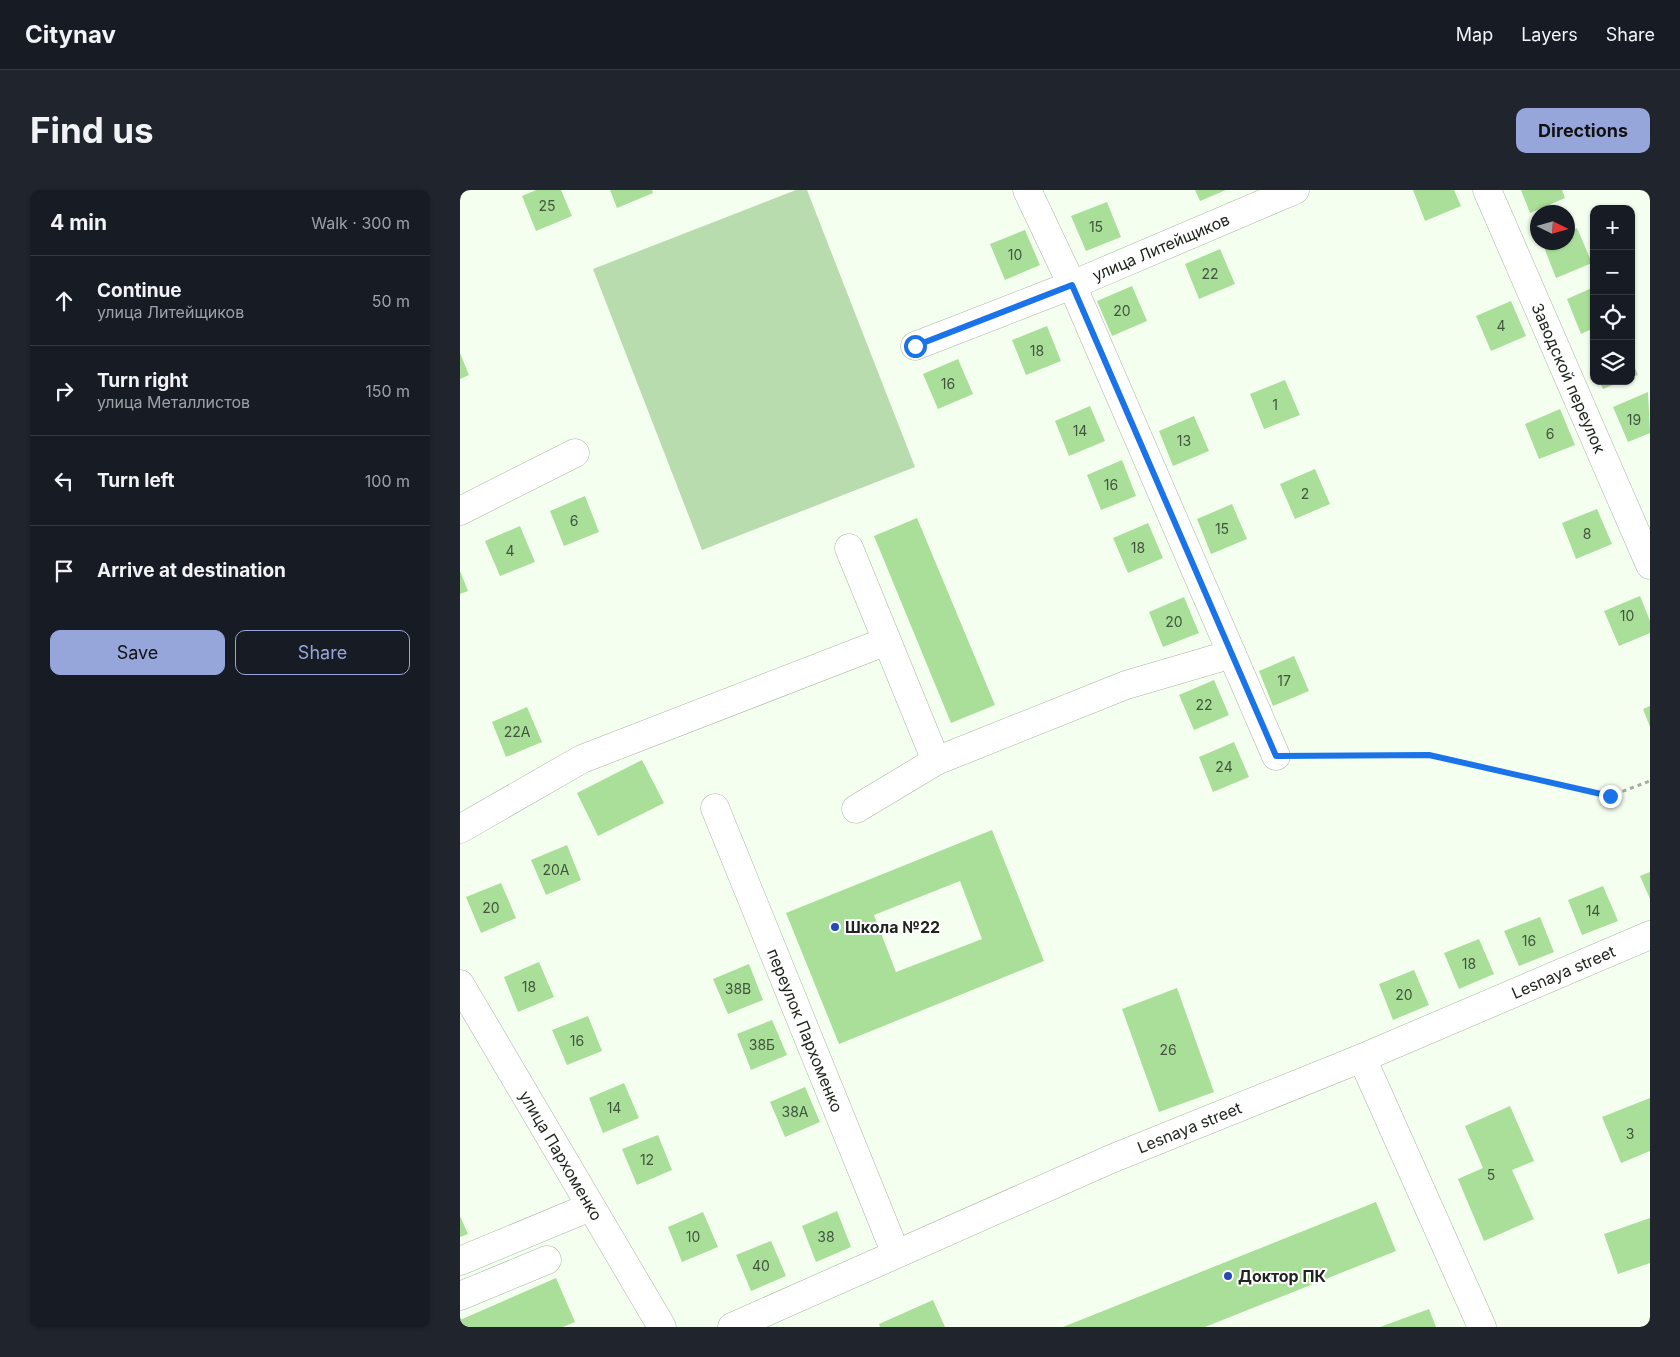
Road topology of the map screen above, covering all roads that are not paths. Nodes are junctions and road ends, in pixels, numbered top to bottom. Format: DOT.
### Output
graph roads {
  1 [pos="1027,190"];
  2 [pos="1294,190"];
  3 [pos="1487,190"];
  4 [pos="1072,285"];
  5 [pos="915,346"];
  6 [pos="574,453"];
  7 [pos="460,511"];
  8 [pos="849,548"];
  9 [pos="1650,565"];
  10 [pos="887,641"];
  11 [pos="1232,654"];
  12 [pos="1276,756"];
  13 [pos="936,761"];
  14 [pos="715,808"];
  15 [pos="856,809"];
  16 [pos="460,829"];
  17 [pos="1650,935"];
  18 [pos="460,984"];
  19 [pos="1362,1058"];
  20 [pos="590,1207"];
  21 [pos="896,1254"];
  22 [pos="547,1260"];
  23 [pos="460,1261"];
  24 [pos="460,1296"];
  25 [pos="662,1327"];
  26 [pos="732,1327"];
  27 [pos="1482,1327"];
  1 -- 4 [label="street"];
  2 -- 4 [label="street, улица Литейщиков"];
  3 -- 9 [label="street, Заводской переулок"];
  4 -- 5 [label="street, улица Литейщиков"];
  4 -- 11 [label="street"];
  6 -- 7 [label="street"];
  8 -- 10 [label="street"];
  10 -- 13 [label="street"];
  10 -- 16 [label="street"];
  11 -- 12 [label="street"];
  11 -- 13 [label="street"];
  13 -- 15 [label="street"];
  14 -- 21 [label="street, переулок Пархоменко"];
  17 -- 19 [label="street, Lesnaya street"];
  18 -- 20 [label="street, улица Пархоменко"];
  19 -- 21 [label="street, Lesnaya street"];
  19 -- 27 [label="street"];
  20 -- 23 [label="street"];
  20 -- 25 [label="street, улица Пархоменко"];
  21 -- 26 [label="street, Lesnaya street"];
  22 -- 24 [label="street"];
}
